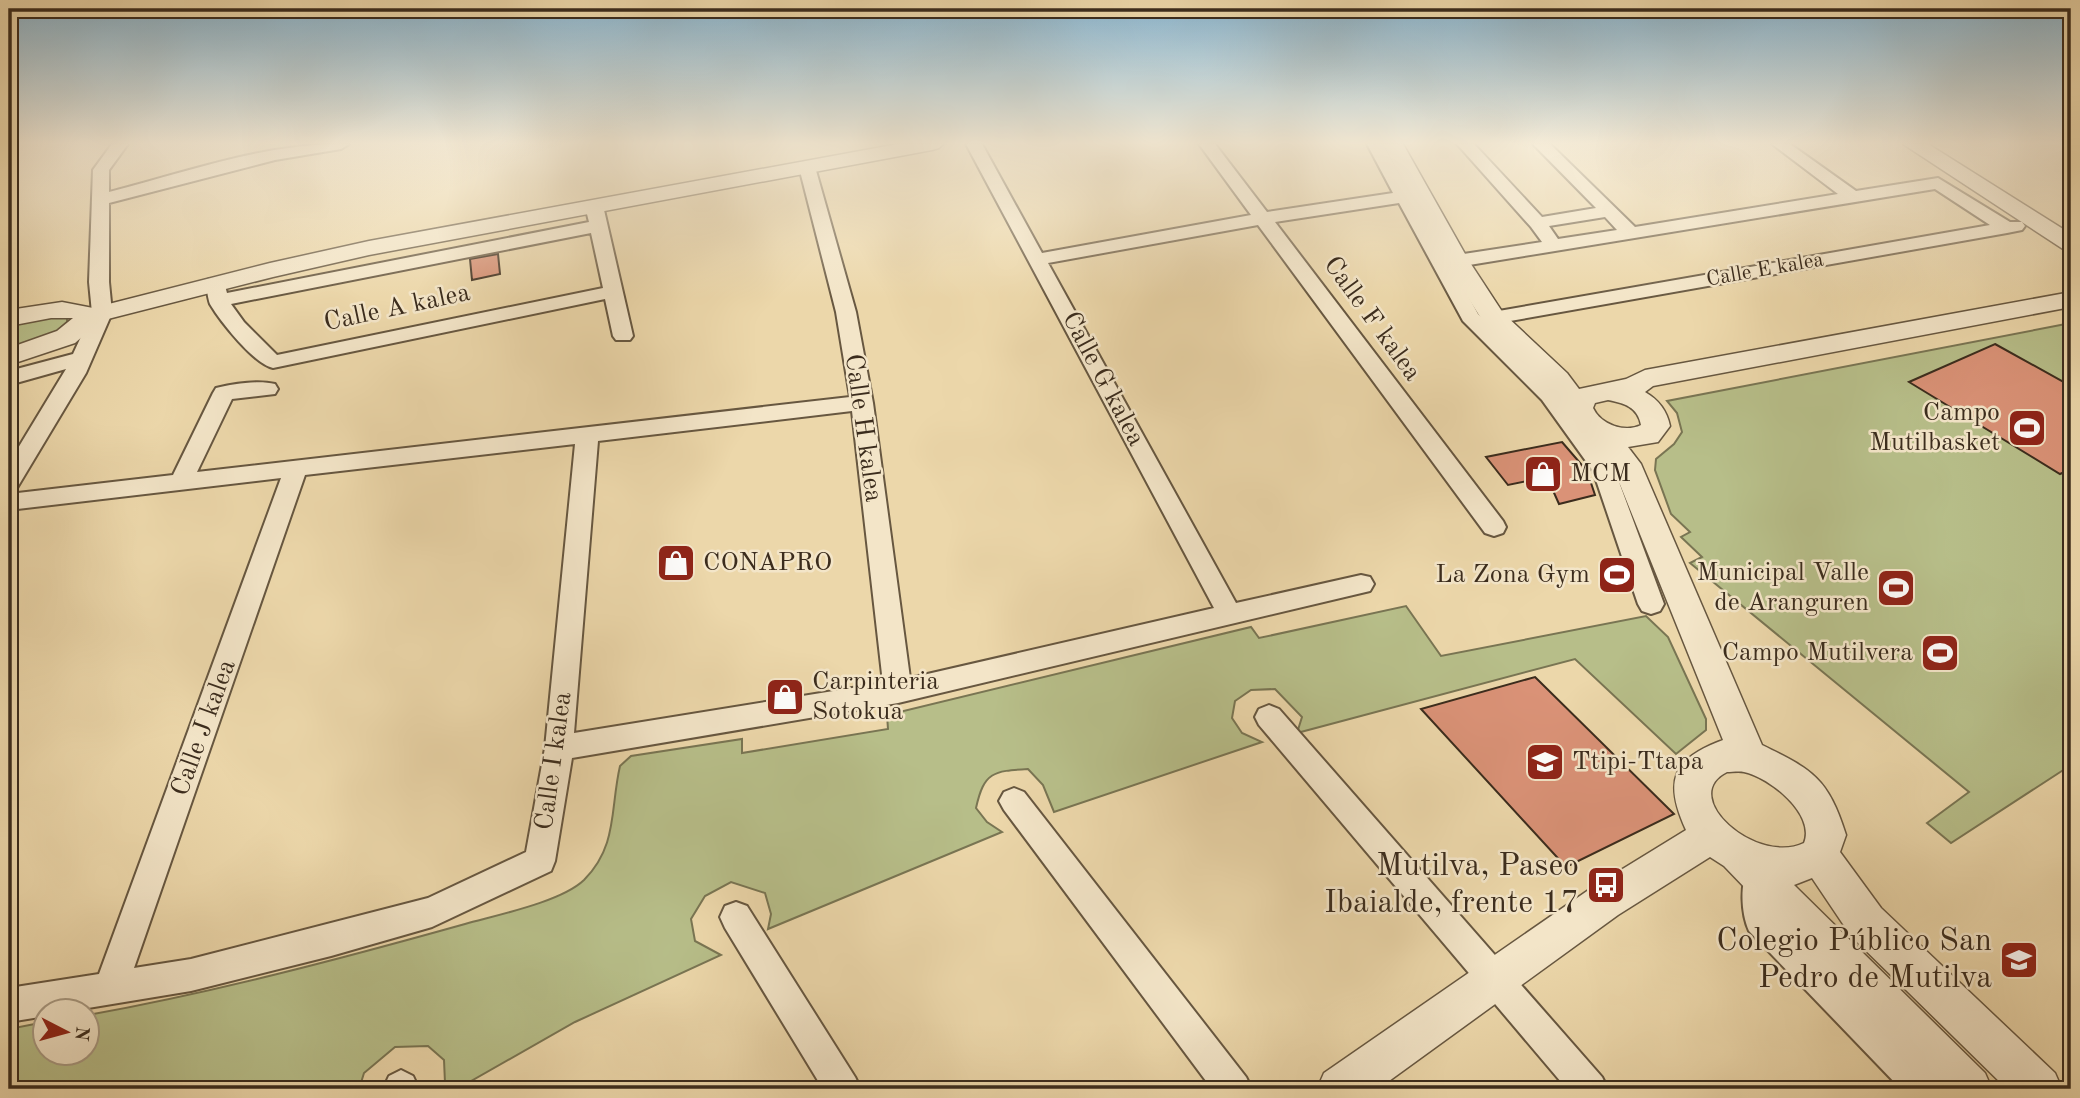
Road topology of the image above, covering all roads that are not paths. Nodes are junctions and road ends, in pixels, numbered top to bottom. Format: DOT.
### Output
graph roads {
  1 [pos="99,195"];
  2 [pos="118,195"];
  3 [pos="685,195"];
  4 [pos="815,195"];
  5 [pos="1003,195"];
  6 [pos="1247,195"];
  7 [pos="1410,195"];
  8 [pos="1412,195"];
  9 [pos="1512,195"];
  10 [pos="1593,195"];
  11 [pos="1857,195"];
  12 [pos="1957,195"];
  13 [pos="1994,195"];
  14 [pos="1852,196"];
  15 [pos="99,200"];
  16 [pos="1610,212"];
  17 [pos="596,216"];
  18 [pos="1265,218"];
  19 [pos="1538,223"];
  20 [pos="2037,223"];
  21 [pos="2007,228"];
  22 [pos="1630,232"];
  23 [pos="2071,244"];
  24 [pos="1553,245"];
  25 [pos="1038,259"];
  26 [pos="1457,261"];
  27 [pos="217,292"];
  28 [pos="613,292"];
  29 [pos="2071,299"];
  30 [pos="97,315"];
  31 [pos="9,318"];
  32 [pos="1493,318"];
  33 [pos="622,336"];
  34 [pos="9,357"];
  35 [pos="82,358"];
  36 [pos="1675,374"];
  37 [pos="9,378"];
  38 [pos="267,389"];
  39 [pos="1595,397"];
  40 [pos="862,403"];
  41 [pos="1646,404"];
  42 [pos="587,437"];
  43 [pos="1631,451"];
  44 [pos="296,469"];
  45 [pos="9,482"];
  46 [pos="181,482"];
  47 [pos="9,502"];
  48 [pos="1494,527"];
  49 [pos="1361,584"];
  50 [pos="1651,604"];
  51 [pos="1230,615"];
  52 [pos="898,692"];
  53 [pos="1269,718"];
  54 [pos="559,748"];
  55 [pos="1748,756"];
  56 [pos="1014,801"];
  57 [pos="1819,855"];
  58 [pos="1735,856"];
  59 [pos="736,917"];
  60 [pos="1494,978"];
  61 [pos="111,987"];
  62 [pos="9,1005"];
  63 [pos="843,1089"];
  64 [pos="1234,1089"];
  65 [pos="1340,1089"];
  66 [pos="1590,1089"];
  67 [pos="1926,1089"];
  68 [pos="1969,1089"];
  69 [pos="2039,1089"];
  1 -- 15 [label="street"];
  2 -- 15 [label="street"];
  3 -- 17 [label="street"];
  4 -- 40 [label="street, Calle H kalea"];
  5 -- 25 [label="street, Calle G kalea"];
  6 -- 18 [label="street, Calle F kalea"];
  7 -- 18 [label="street"];
  8 -- 26 [label="street"];
  8 -- 50 [label="street"];
  9 -- 19 [label="street"];
  10 -- 16 [label="street"];
  11 -- 14 [label="street"];
  12 -- 21 [label="street"];
  13 -- 20 [label="street"];
  14 -- 22 [label="street"];
  15 -- 30 [label="street"];
  16 -- 19 [label="street"];
  16 -- 22 [label="street"];
  17 -- 27 [label="street"];
  17 -- 28 [label="street"];
  18 -- 25 [label="street"];
  18 -- 48 [label="street, Calle F kalea"];
  19 -- 24 [label="street"];
  20 -- 21 [label="street, Calle E kalea"];
  20 -- 23 [label="street"];
  21 -- 32 [label="street, Calle E kalea"];
  22 -- 24 [label="street"];
  24 -- 26 [label="street"];
  25 -- 51 [label="street, Calle G kalea"];
  26 -- 32 [label="street"];
  27 -- 28 [label="street, Calle A kalea"];
  27 -- 30 [label="street"];
  28 -- 33 [label="street"];
  29 -- 36 [label="street"];
  30 -- 31 [label="street"];
  30 -- 34 [label="street"];
  30 -- 35 [label="street"];
  32 -- 39 [label="street"];
  35 -- 37 [label="street"];
  35 -- 45 [label="street"];
  36 -- 39 [label="street"];
  36 -- 41 [label="street"];
  38 -- 46 [label="street"];
  39 -- 41 [label="street"];
  39 -- 43 [label="street"];
  40 -- 42 [label="street"];
  40 -- 52 [label="street, Calle H kalea"];
  41 -- 43 [label="street"];
  42 -- 44 [label="street"];
  42 -- 54 [label="street, Calle I kalea"];
  43 -- 55 [label="street"];
  44 -- 46 [label="street"];
  44 -- 61 [label="street, Calle J kalea"];
  46 -- 47 [label="street"];
  49 -- 51 [label="street"];
  51 -- 52 [label="street"];
  52 -- 54 [label="street"];
  53 -- 60 [label="street"];
  54 -- 61 [label="street, Calle I kalea"];
  55 -- 57 [label="street"];
  55 -- 58 [label="street"];
  56 -- 64 [label="street"];
  57 -- 58 [label="street"];
  57 -- 69 [label="street"];
  58 -- 60 [label="street"];
  58 -- 67 [label="street"];
  58 -- 68 [label="street"];
  59 -- 63 [label="street"];
  60 -- 65 [label="street"];
  60 -- 66 [label="street"];
  61 -- 62 [label="street"];
}
